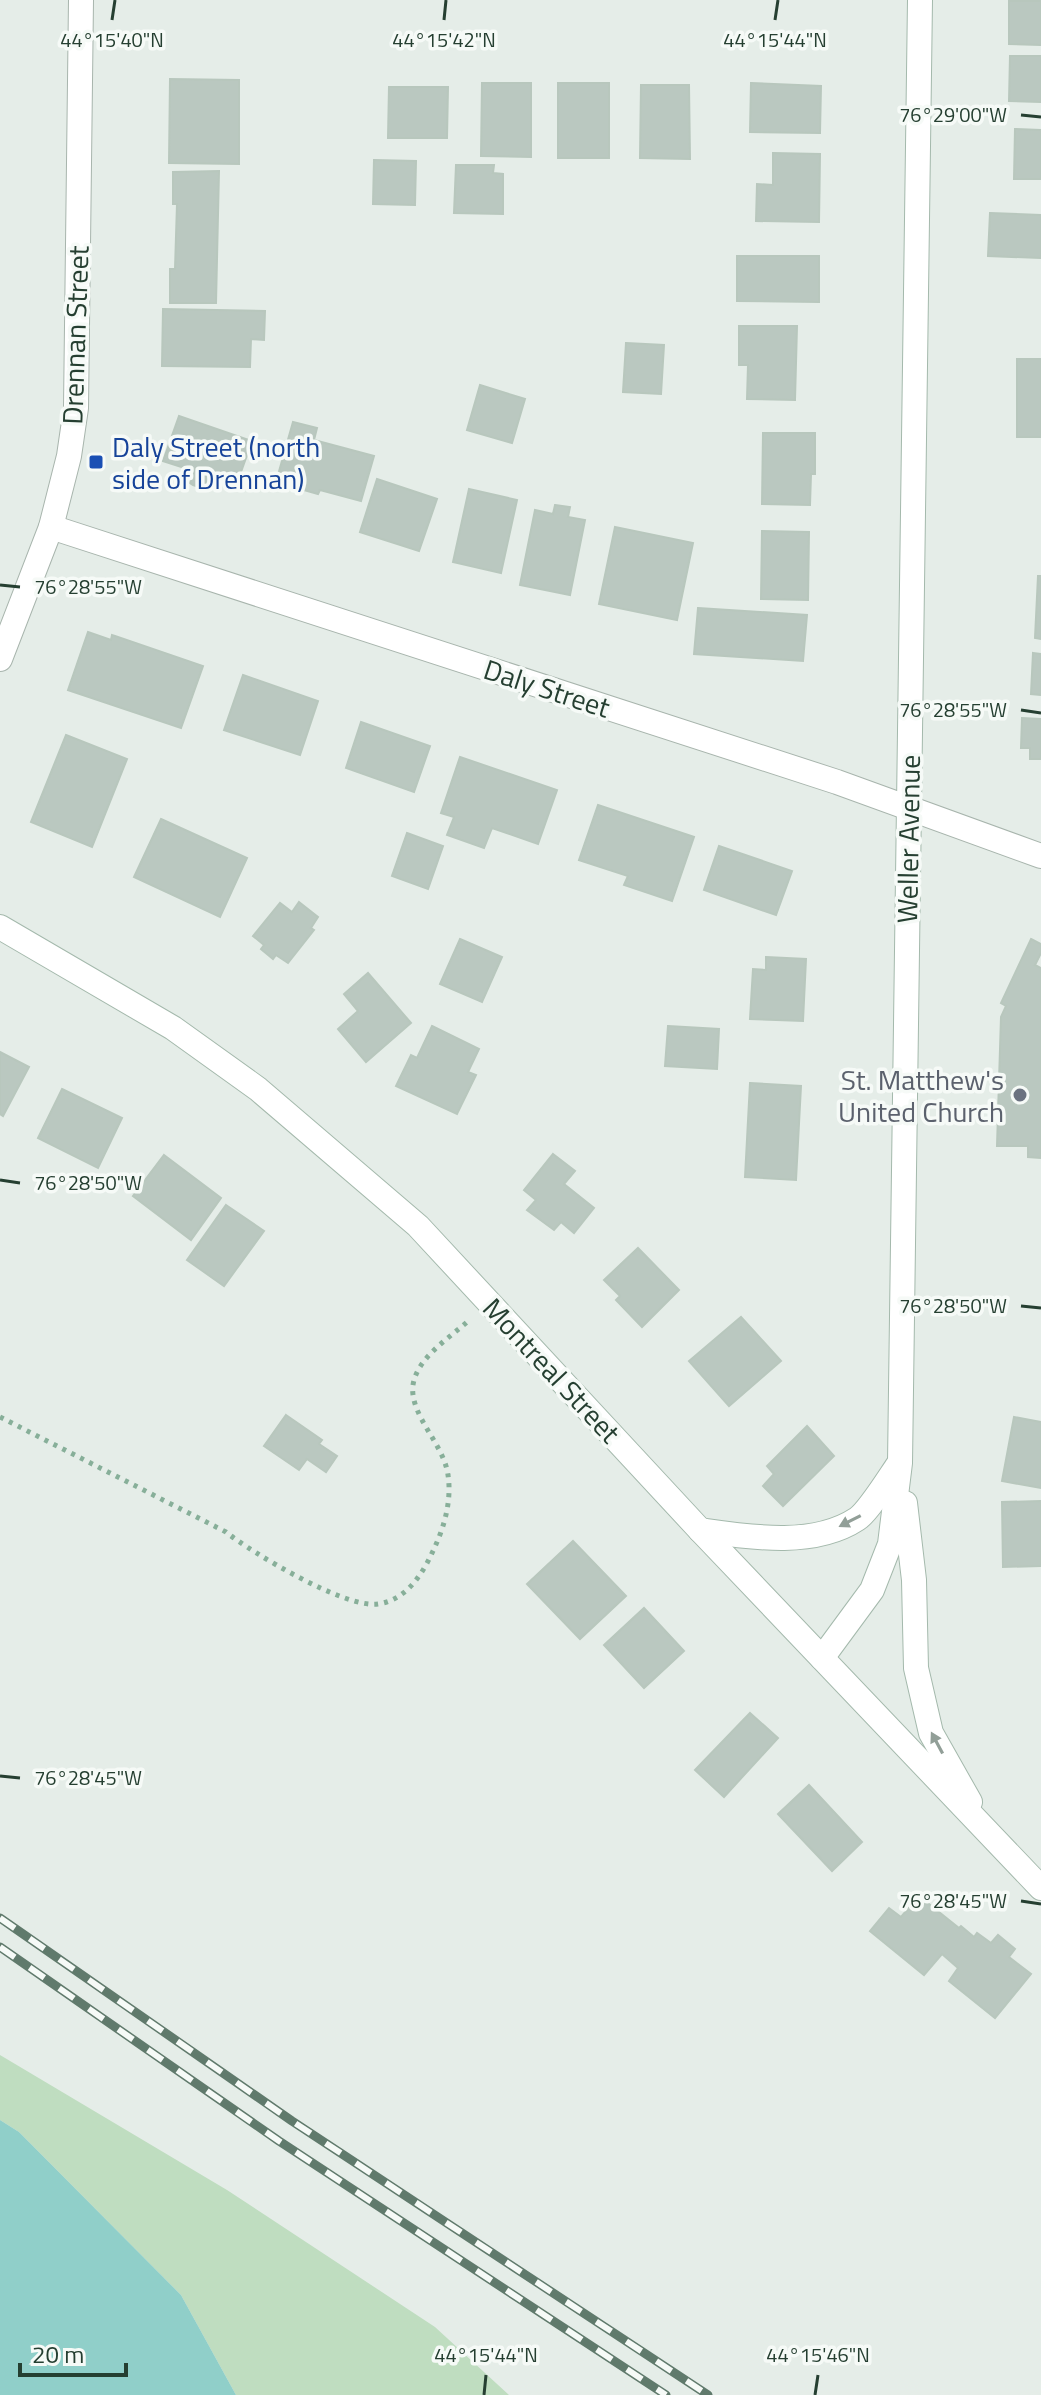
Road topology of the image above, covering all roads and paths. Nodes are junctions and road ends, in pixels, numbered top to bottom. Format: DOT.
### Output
graph roads {
  1 [pos="81,0"];
  2 [pos="920,0"];
  3 [pos="51,527"];
  4 [pos="0,659"];
  5 [pos="909,810"];
  6 [pos="1041,856"];
  7 [pos="0,927"];
  8 [pos="489,1303"];
  9 [pos="0,1417"];
  10 [pos="900,1463"];
  11 [pos="700,1530"];
  12 [pos="822,1658"];
  13 [pos="989,1835"];
  14 [pos="1041,1888"];
  1 -- 3 [label="street, Drennan Street"];
  2 -- 5 [label="street, Weller Avenue"];
  3 -- 4 [label="street, Drennan Street"];
  3 -- 5 [label="street, Daly Street"];
  5 -- 6 [label="street, Daly Street"];
  5 -- 10 [label="street, Weller Avenue"];
  7 -- 8 [label="street, Montreal Street"];
  8 -- 9 [label="path"];
  8 -- 11 [label="street, Montreal Street"];
  10 -- 11 [label="street, one-way"];
  10 -- 12 [label="street, Weller Avenue"];
  13 -- 10 [label="street, one-way"];
  11 -- 12 [label="street, Montreal Street"];
  12 -- 13 [label="street, Montreal Street"];
  13 -- 14 [label="street, Montreal Street"];
}
